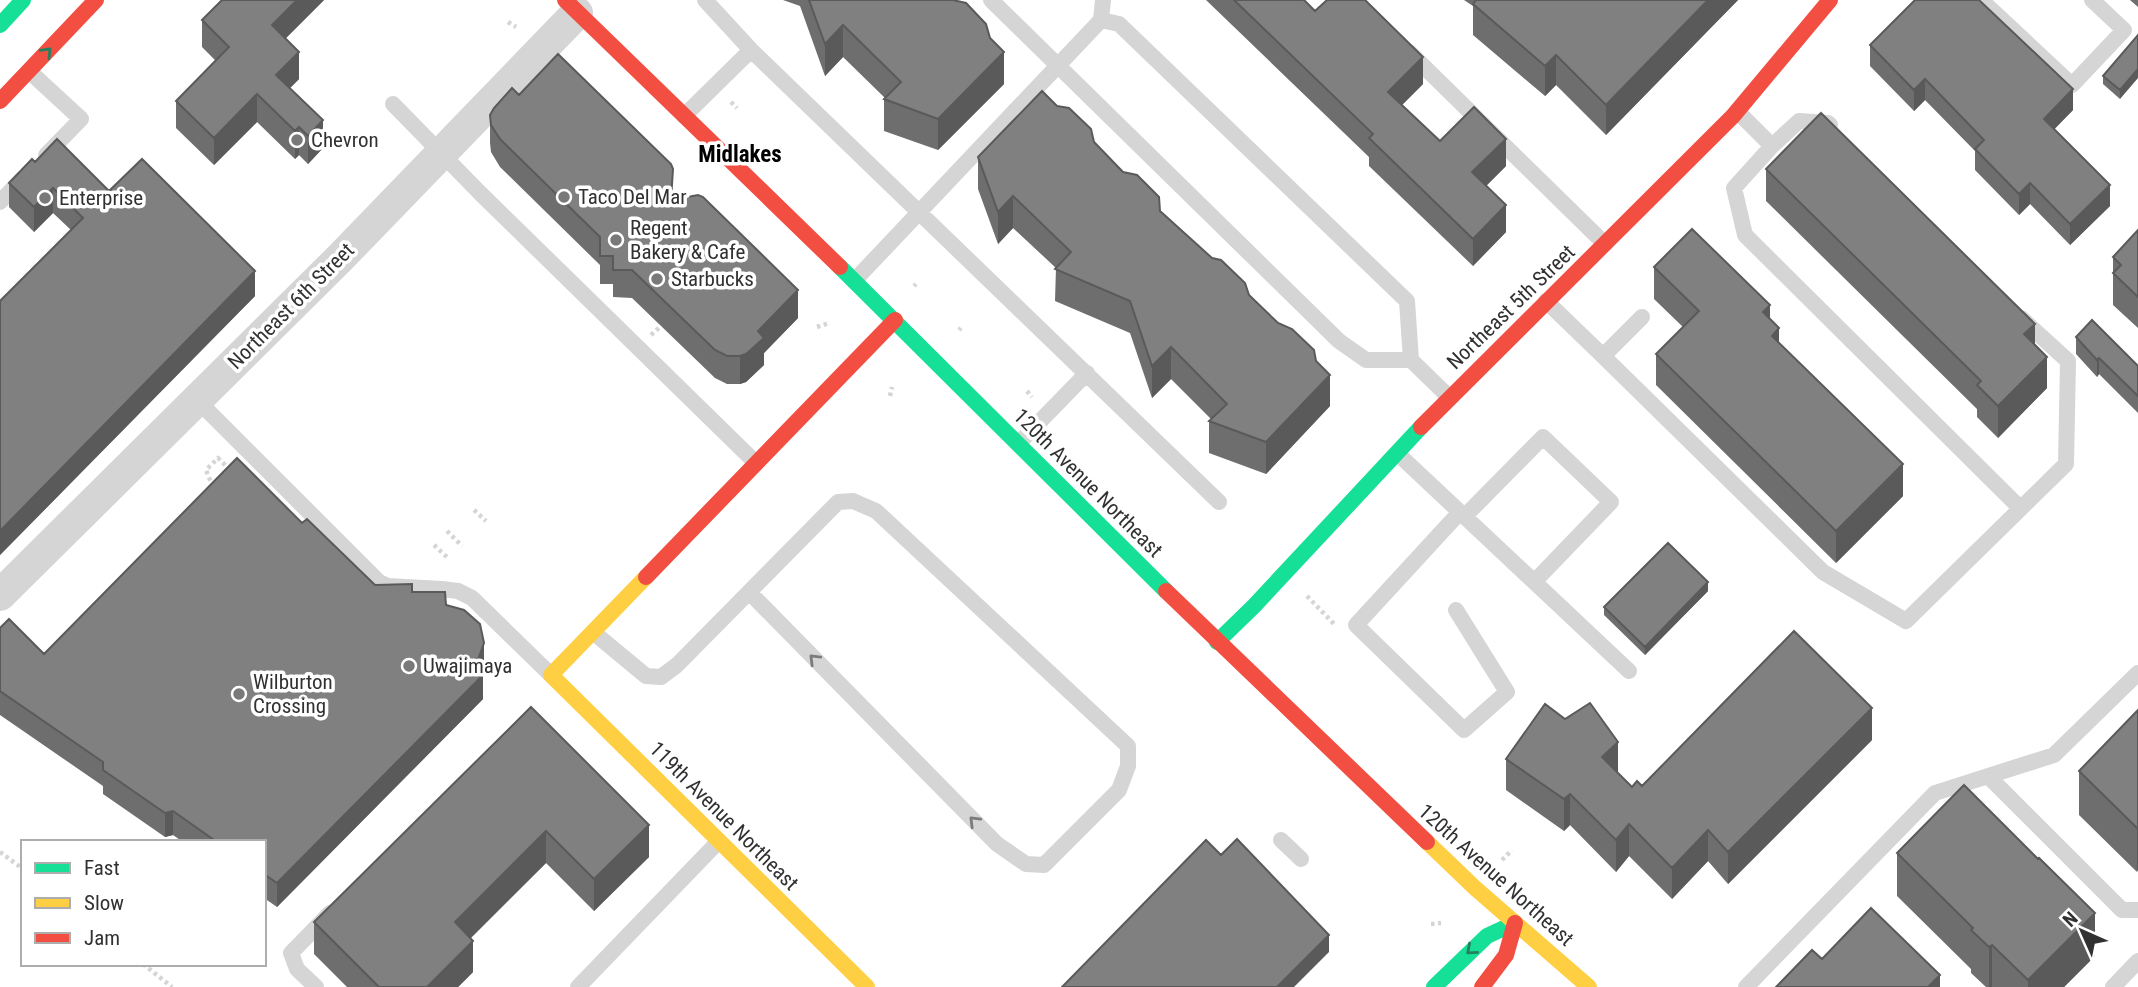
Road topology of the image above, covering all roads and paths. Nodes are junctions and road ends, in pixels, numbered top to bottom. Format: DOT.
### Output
graph roads {
  1 [pos="23,0"];
  2 [pos="96,0"];
  3 [pos="705,0"];
  4 [pos="991,0"];
  5 [pos="1103,0"];
  6 [pos="1830,0"];
  7 [pos="1981,0"];
  8 [pos="2092,0"];
  9 [pos="571,6"];
  10 [pos="1101,20"];
  11 [pos="509,22"];
  12 [pos="0,25"];
  13 [pos="516,27"];
  14 [pos="1396,39"];
  15 [pos="751,50"];
  16 [pos="1059,65"];
  17 [pos="29,71"];
  18 [pos="0,101"];
  19 [pos="731,102"];
  20 [pos="393,104"];
  21 [pos="737,108"];
  22 [pos="1737,111"];
  23 [pos="684,116"];
  24 [pos="1846,140"];
  25 [pos="1772,146"];
  26 [pos="440,152"];
  27 [pos="0,202"];
  28 [pos="920,212"];
  29 [pos="1605,244"];
  30 [pos="855,281"];
  31 [pos="1546,301"];
  32 [pos="2010,307"];
  33 [pos="1643,317"];
  34 [pos="895,320"];
  35 [pos="829,323"];
  36 [pos="817,327"];
  37 [pos="1603,356"];
  38 [pos="1411,360"];
  39 [pos="1087,373"];
  40 [pos="892,387"];
  41 [pos="1027,391"];
  42 [pos="890,396"];
  43 [pos="1032,397"];
  44 [pos="1449,397"];
  45 [pos="198,401"];
  46 [pos="1018,443"];
  47 [pos="1397,453"];
  48 [pos="756,463"];
  49 [pos="235,475"];
  50 [pos="216,495"];
  51 [pos="1219,502"];
  52 [pos="2020,508"];
  53 [pos="474,510"];
  54 [pos="1463,514"];
  55 [pos="486,521"];
  56 [pos="447,531"];
  57 [pos="434,545"];
  58 [pos="462,546"];
  59 [pos="449,559"];
  60 [pos="1535,581"];
  61 [pos="749,592"];
  62 [pos="1304,593"];
  63 [pos="0,595"];
  64 [pos="1456,610"];
  65 [pos="1337,627"];
  66 [pos="593,632"];
  67 [pos="1217,642"];
  68 [pos="1629,671"];
  69 [pos="2138,673"];
  70 [pos="551,675"];
  71 [pos="1988,776"];
  72 [pos="719,841"];
  73 [pos="1281,841"];
  74 [pos="1512,850"];
  75 [pos="0,852"];
  76 [pos="1301,859"];
  77 [pos="1502,860"];
  78 [pos="21,868"];
  79 [pos="336,906"];
  80 [pos="2138,910"];
  81 [pos="1441,923"];
  82 [pos="1515,923"];
  83 [pos="1431,924"];
  84 [pos="2138,961"];
  85 [pos="146,966"];
  86 [pos="172,987"];
  87 [pos="316,987"];
  88 [pos="578,987"];
  89 [pos="867,987"];
  90 [pos="1434,987"];
  91 [pos="1482,987"];
  92 [pos="1589,987"];
  93 [pos="1746,987"];
  94 [pos="2113,987"];
  1 -- 12 [label="street"];
  17 -- 2 [label="street, one-way"];
  3 -- 15 [label="lane"];
  4 -- 16 [label="lane"];
  5 -- 10 [label="lane"];
  6 -- 22 [label="street, Northeast 5th Street"];
  7 -- 8 [label="lane"];
  9 -- 23 [label="street, 120th Avenue Northeast"];
  9 -- 26 [label="street, Northeast 6th Street"];
  10 -- 16 [label="lane"];
  10 -- 38 [label="lane"];
  11 -- 13 [label="path"];
  14 -- 29 [label="lane"];
  15 -- 23 [label="lane"];
  15 -- 28 [label="lane"];
  16 -- 28 [label="lane"];
  16 -- 38 [label="lane"];
  17 -- 18 [label="street"];
  17 -- 27 [label="lane"];
  19 -- 21 [label="path"];
  20 -- 26 [label="lane"];
  22 -- 25 [label="lane"];
  22 -- 29 [label="street, Northeast 5th Street"];
  23 -- 30 [label="street, 120th Avenue Northeast"];
  24 -- 25 [label="lane"];
  25 -- 52 [label="lane"];
  26 -- 45 [label="street, Northeast 6th Street"];
  26 -- 48 [label="lane"];
  28 -- 30 [label="lane"];
  28 -- 39 [label="lane"];
  29 -- 31 [label="street, Northeast 5th Street"];
  30 -- 34 [label="street, 120th Avenue Northeast"];
  31 -- 37 [label="lane"];
  31 -- 44 [label="street, Northeast 5th Street"];
  32 -- 52 [label="lane"];
  33 -- 37 [label="lane"];
  34 -- 46 [label="street, 120th Avenue Northeast"];
  34 -- 48 [label="street"];
  35 -- 36 [label="path"];
  37 -- 52 [label="lane"];
  38 -- 44 [label="lane"];
  39 -- 46 [label="lane"];
  39 -- 51 [label="lane"];
  40 -- 42 [label="path"];
  41 -- 43 [label="path"];
  44 -- 47 [label="street, Northeast 5th Street"];
  45 -- 63 [label="street, Northeast 6th Street"];
  45 -- 70 [label="lane"];
  46 -- 67 [label="street, 120th Avenue Northeast"];
  47 -- 54 [label="lane"];
  47 -- 67 [label="street, Northeast 5th Street"];
  48 -- 66 [label="street"];
  49 -- 50 [label="path"];
  53 -- 55 [label="path"];
  54 -- 60 [label="lane"];
  54 -- 60 [label="lane"];
  54 -- 64 [label="lane"];
  56 -- 58 [label="path"];
  57 -- 59 [label="path"];
  60 -- 68 [label="lane"];
  61 -- 61 [label="lane, one-way"];
  61 -- 66 [label="lane"];
  62 -- 65 [label="path"];
  66 -- 70 [label="street"];
  67 -- 82 [label="street, 120th Avenue Northeast"];
  69 -- 71 [label="lane"];
  70 -- 72 [label="street, 119th Avenue Northeast"];
  71 -- 80 [label="lane"];
  71 -- 93 [label="lane"];
  72 -- 88 [label="lane"];
  72 -- 89 [label="street, 119th Avenue Northeast"];
  73 -- 76 [label="lane"];
  74 -- 77 [label="path"];
  75 -- 78 [label="path"];
  79 -- 87 [label="lane"];
  81 -- 83 [label="path"];
  82 -- 90 [label="street, one-way"];
  82 -- 91 [label="street"];
  82 -- 92 [label="street, 120th Avenue Northeast"];
  84 -- 94 [label="lane"];
  85 -- 86 [label="path"];
}
